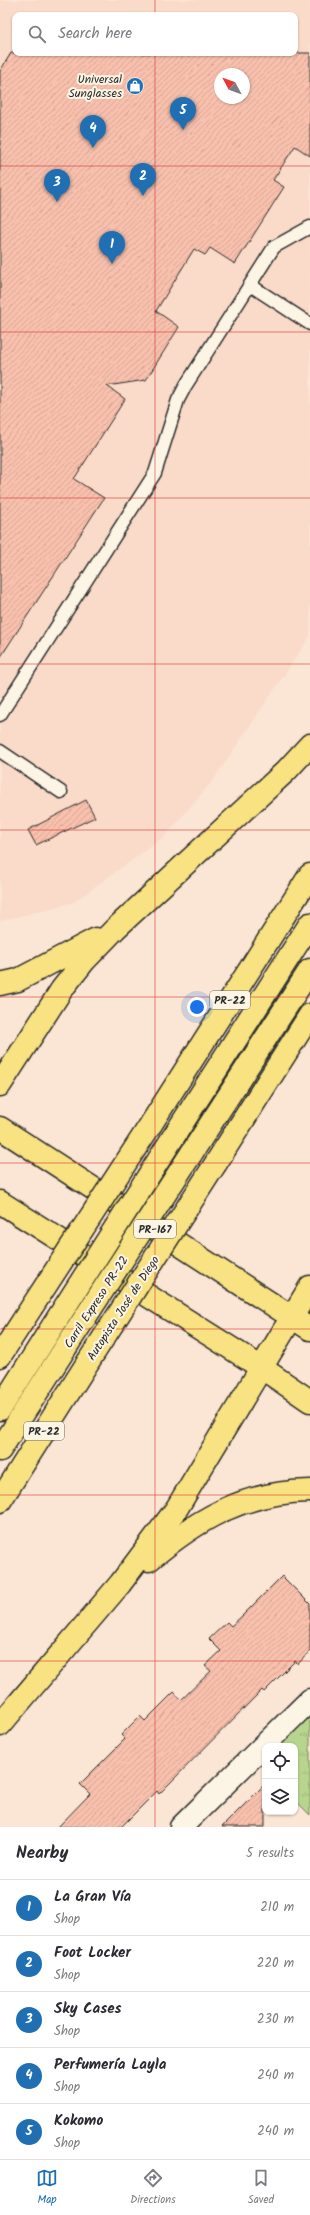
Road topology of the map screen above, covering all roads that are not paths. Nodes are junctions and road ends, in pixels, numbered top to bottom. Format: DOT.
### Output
graph roads {
  1 [pos="310,227"];
  2 [pos="250,285"];
  3 [pos="310,324"];
  4 [pos="0,715"];
  5 [pos="310,745"];
  6 [pos="0,751"];
  7 [pos="61,792"];
  8 [pos="310,875"];
  9 [pos="310,924"];
  10 [pos="115,929"];
  11 [pos="310,970"];
  12 [pos="0,984"];
  13 [pos="310,1015"];
  14 [pos="0,1085"];
  15 [pos="0,1128"];
  16 [pos="0,1202"];
  17 [pos="310,1287"];
  18 [pos="291,1317"];
  19 [pos="310,1330"];
  20 [pos="0,1356"];
  21 [pos="262,1368"];
  22 [pos="310,1401"];
  23 [pos="0,1409"];
  24 [pos="0,1450"];
  25 [pos="310,1491"];
  26 [pos="0,1501"];
  27 [pos="120,1584"];
  28 [pos="310,1700"];
  29 [pos="0,1725"];
  30 [pos="181,1827"];
  1 -- 2 [label="lane"];
  2 -- 3 [label="lane"];
  2 -- 4 [label="lane"];
  5 -- 10 [label="main road"];
  6 -- 7 [label="lane"];
  8 -- 20 [label="main road, PR-22, bridge"];
  9 -- 23 [label="main road, Carril Expreso PR-22, bridge"];
  10 -- 12 [label="main road"];
  10 -- 14 [label="main road"];
  11 -- 24 [label="main road, Carril Expreso PR-22, bridge"];
  13 -- 26 [label="main road, Autopista José de Diego / PR-22, bridge"];
  15 -- 18 [label="main road, PR-167"];
  16 -- 21 [label="main road"];
  17 -- 18 [label="main road"];
  18 -- 19 [label="main road, PR-167"];
  18 -- 21 [label="main road"];
  21 -- 22 [label="main road"];
  21 -- 27 [label="main road"];
  25 -- 27 [label="main road"];
  27 -- 29 [label="main road"];
  28 -- 30 [label="street"];
}
